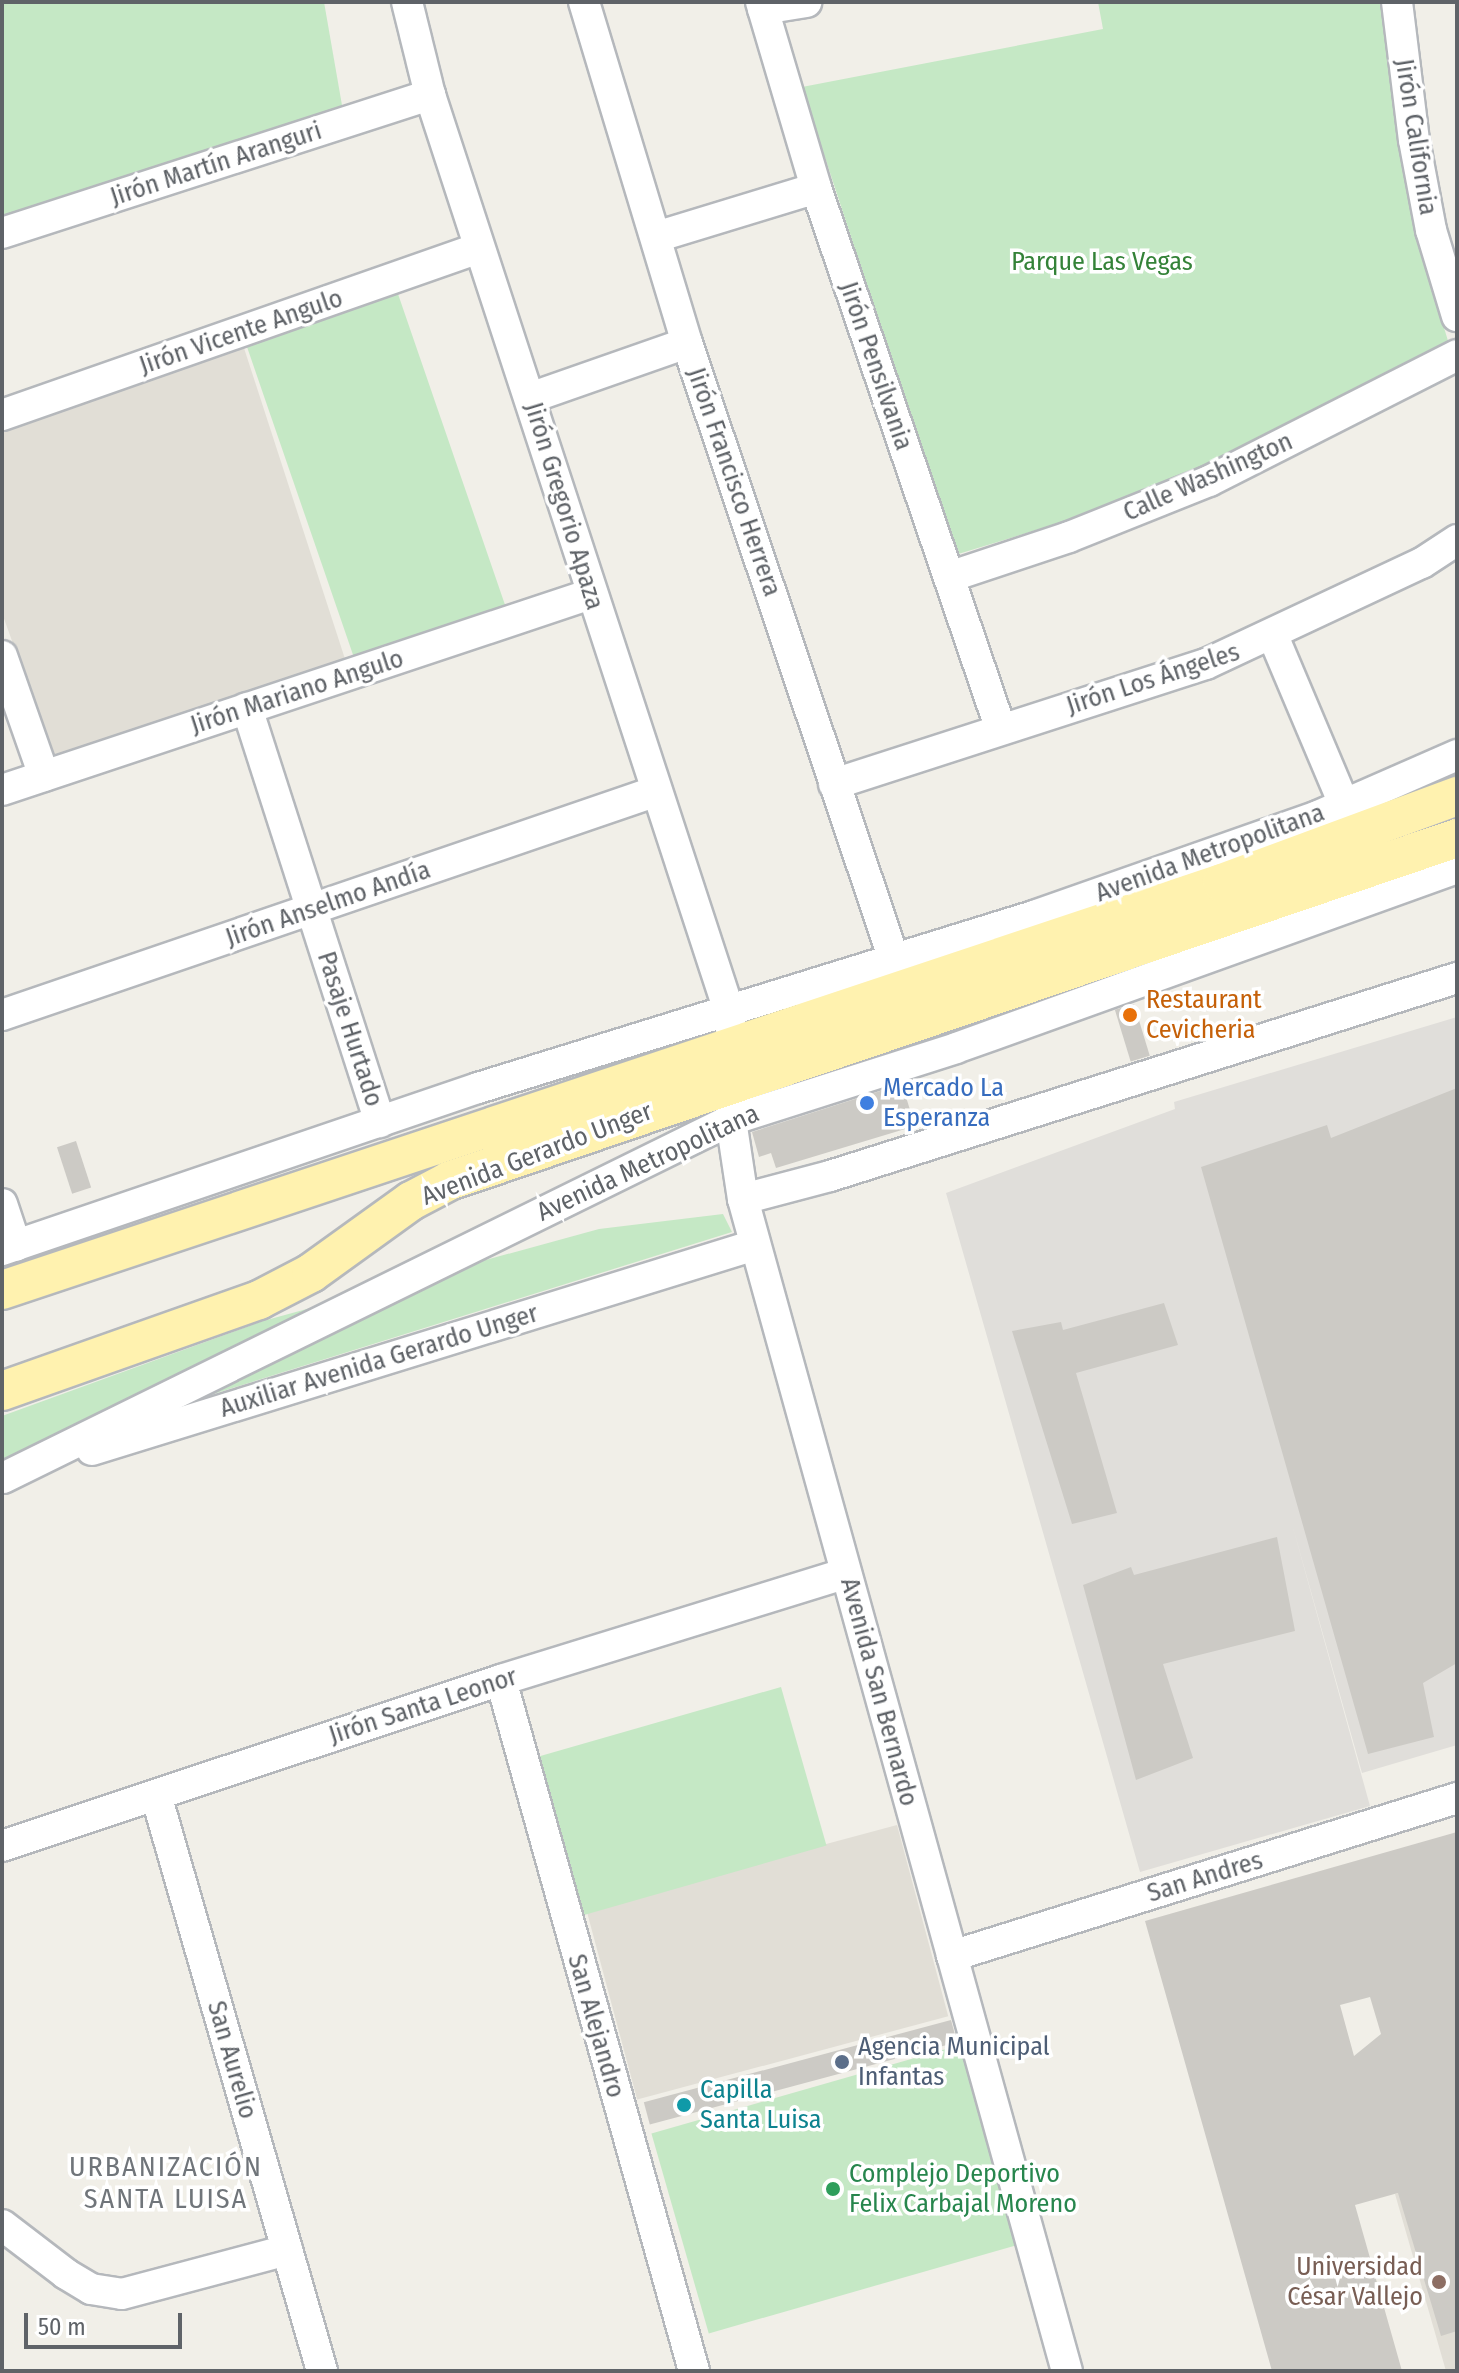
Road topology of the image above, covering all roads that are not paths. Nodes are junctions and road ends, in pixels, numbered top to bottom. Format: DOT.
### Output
graph roads {
  1 [pos="407,2"];
  2 [pos="584,2"];
  3 [pos="806,2"];
  4 [pos="1397,2"];
  5 [pos="762,5"];
  6 [pos="430,95"];
  7 [pos="816,188"];
  8 [pos="2,233"];
  9 [pos="656,237"];
  10 [pos="479,248"];
  11 [pos="1457,316"];
  12 [pos="687,343"];
  13 [pos="1457,355"];
  14 [pos="530,398"];
  15 [pos="2,415"];
  16 [pos="1457,540"];
  17 [pos="949,577"];
  18 [pos="591,594"];
  19 [pos="1273,636"];
  20 [pos="2,656"];
  21 [pos="247,708"];
  22 [pos="1000,727"];
  23 [pos="1457,755"];
  24 [pos="44,776"];
  25 [pos="834,784"];
  26 [pos="2,790"];
  27 [pos="654,792"];
  28 [pos="1457,796"];
  29 [pos="1344,804"];
  30 [pos="1457,838"];
  31 [pos="1457,868"];
  32 [pos="311,909"];
  33 [pos="894,960"];
  34 [pos="1457,978"];
  35 [pos="728,1008"];
  36 [pos="2,1015"];
  37 [pos="733,1045"];
  38 [pos="730,1101"];
  39 [pos="380,1122"];
  40 [pos="743,1199"];
  41 [pos="2,1204"];
  42 [pos="755,1245"];
  43 [pos="9,1248"];
  44 [pos="2,1290"];
  45 [pos="2,1391"];
  46 [pos="3,1478"];
  47 [pos="846,1573"];
  48 [pos="501,1680"];
  49 [pos="156,1795"];
  50 [pos="1457,1798"];
  51 [pos="2,1846"];
  52 [pos="952,1956"];
  53 [pos="2,2225"];
  54 [pos="287,2250"];
  55 [pos="322,2371"];
  56 [pos="694,2371"];
  57 [pos="1067,2371"];
  1 -- 6 [label="street, Jirón Gregorio Apaza"];
  2 -- 9 [label="street, Jirón Francisco Herrera"];
  3 -- 5 [label="street"];
  4 -- 11 [label="street, Jirón California"];
  5 -- 7 [label="street, Jirón Pensilvania"];
  6 -- 8 [label="street, Jirón Martín Aranguri"];
  6 -- 10 [label="street, Jirón Gregorio Apaza"];
  7 -- 9 [label="street"];
  7 -- 17 [label="street, Jirón Pensilvania"];
  9 -- 12 [label="street, Jirón Francisco Herrera"];
  10 -- 14 [label="street, Jirón Gregorio Apaza"];
  10 -- 15 [label="street, Jirón Vicente Angulo"];
  12 -- 14 [label="street"];
  12 -- 25 [label="street, Jirón Francisco Herrera"];
  13 -- 17 [label="street, Calle Washington"];
  14 -- 18 [label="street, Jirón Gregorio Apaza"];
  16 -- 19 [label="street, Jirón Los Ángeles"];
  17 -- 22 [label="street, Jirón Pensilvania"];
  18 -- 21 [label="street, Jirón Mariano Angulo"];
  18 -- 27 [label="street, Jirón Gregorio Apaza"];
  19 -- 22 [label="street, Jirón Los Ángeles"];
  19 -- 29 [label="street"];
  20 -- 24 [label="street"];
  21 -- 24 [label="street, Jirón Mariano Angulo"];
  21 -- 32 [label="street, Pasaje Hurtado"];
  22 -- 25 [label="street, Jirón Los Ángeles"];
  23 -- 29 [label="street, Avenida Metropolitana"];
  24 -- 26 [label="street, Jirón Mariano Angulo"];
  25 -- 33 [label="street, Jirón Francisco Herrera"];
  27 -- 32 [label="street, Jirón Anselmo Andía"];
  27 -- 35 [label="street, Jirón Gregorio Apaza"];
  28 -- 37 [label="main road, Avenida Metropolitana"];
  29 -- 33 [label="street, Avenida Metropolitana"];
  30 -- 38 [label="main road, Avenida Metropolitana"];
  31 -- 38 [label="street, Avenida Metropolitana"];
  32 -- 36 [label="street, Jirón Anselmo Andía"];
  32 -- 39 [label="street, Pasaje Hurtado"];
  33 -- 35 [label="street, Avenida Metropolitana"];
  34 -- 40 [label="street"];
  35 -- 37 [label="street, Avenida San Bernardo"];
  35 -- 39 [label="street"];
  37 -- 38 [label="street, Avenida San Bernardo"];
  37 -- 44 [label="main road, Avenida Gerardo Unger"];
  38 -- 40 [label="street, Avenida San Bernardo"];
  38 -- 45 [label="main road, Avenida Gerardo Unger"];
  38 -- 46 [label="street, Avenida Metropolitana"];
  39 -- 43 [label="street"];
  40 -- 42 [label="street, Avenida San Bernardo"];
  41 -- 43 [label="street"];
  42 -- 46 [label="street, Auxiliar Avenida Gerardo Unger"];
  42 -- 47 [label="street, Avenida San Bernardo"];
  47 -- 48 [label="street, Jirón Santa Leonor"];
  47 -- 52 [label="street, Avenida San Bernardo"];
  48 -- 49 [label="street, Jirón Santa Leonor"];
  48 -- 56 [label="street, San Alejandro"];
  49 -- 51 [label="street, Jirón Santa Leonor"];
  49 -- 54 [label="street, San Aurelio"];
  50 -- 52 [label="street, San Andres"];
  52 -- 57 [label="street, Avenida San Bernardo"];
  53 -- 54 [label="street"];
  54 -- 55 [label="street, San Aurelio"];
}
